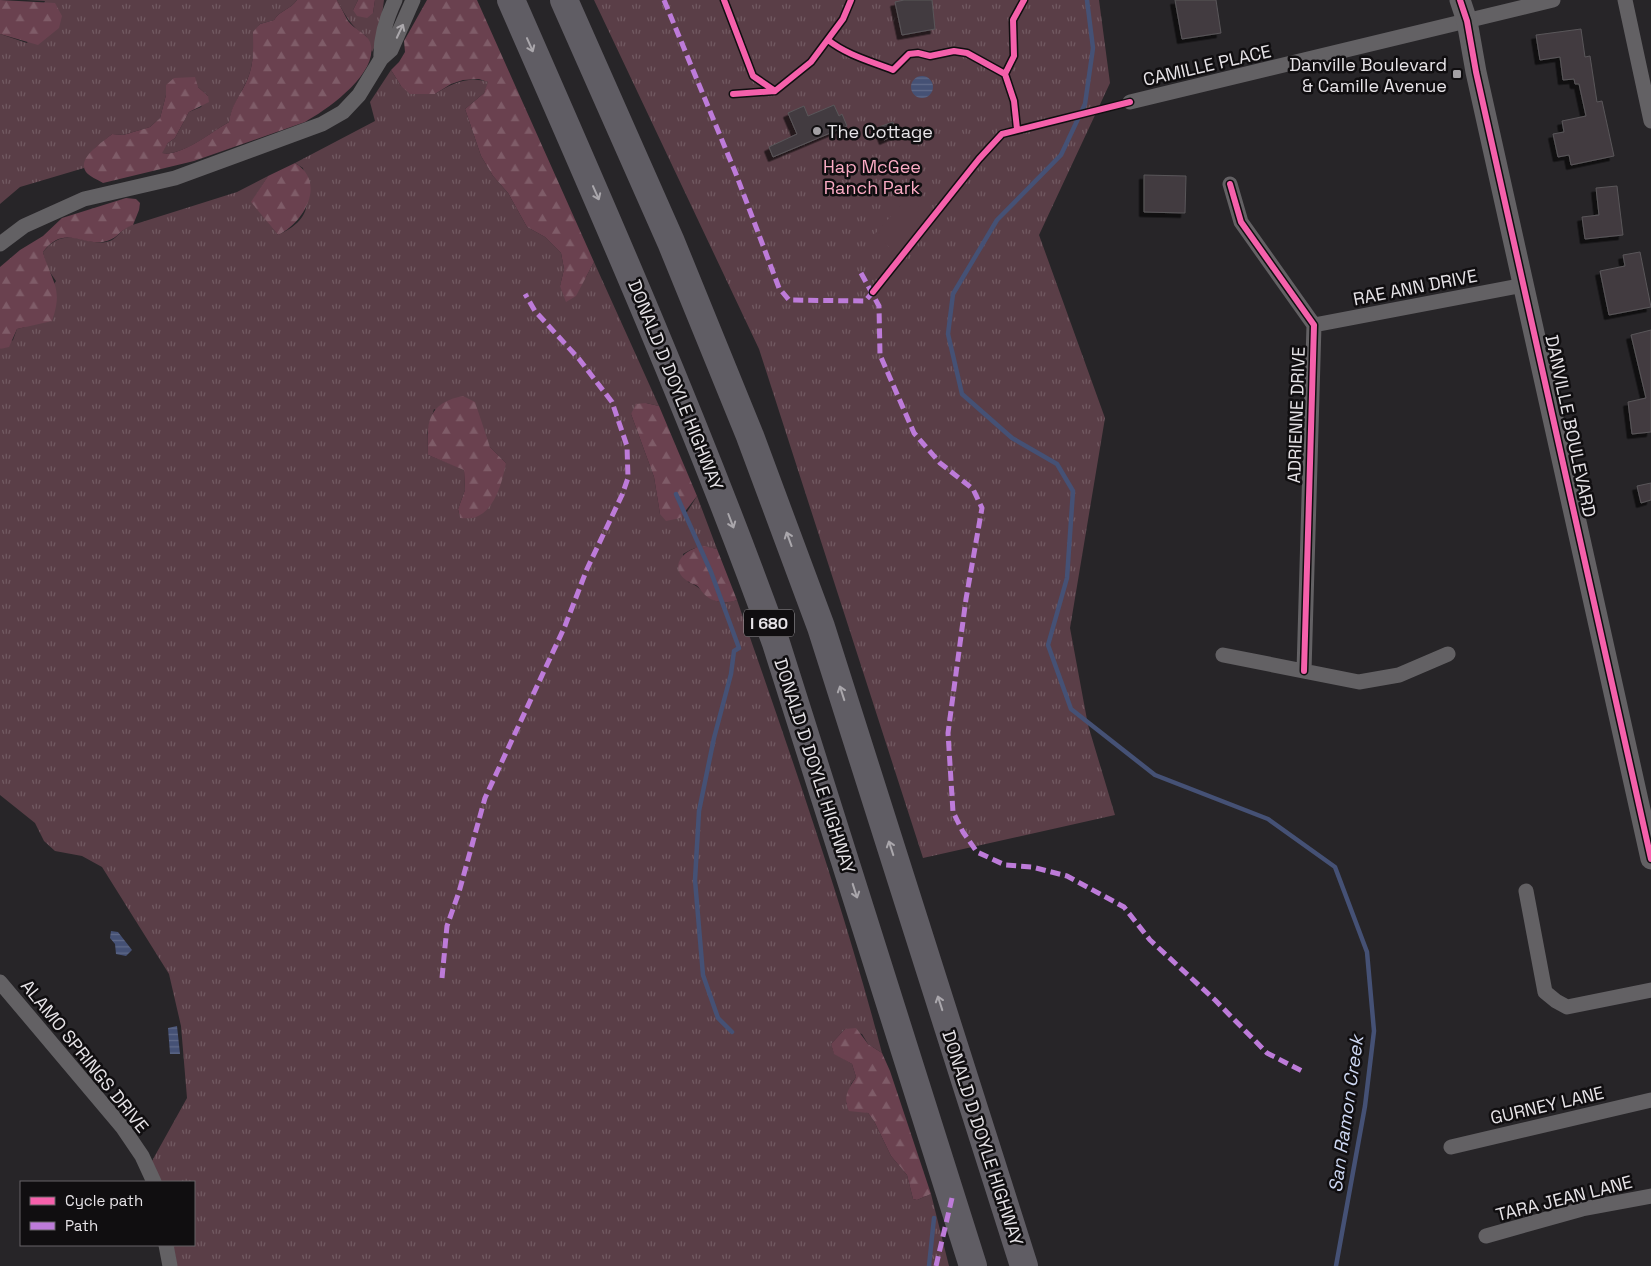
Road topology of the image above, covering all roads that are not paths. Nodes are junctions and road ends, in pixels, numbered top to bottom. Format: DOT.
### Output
graph roads {
  1 [pos="395,0"];
  2 [pos="413,0"];
  3 [pos="511,0"];
  4 [pos="564,0"];
  5 [pos="1460,0"];
  6 [pos="1553,0"];
  7 [pos="1625,0"];
  8 [pos="1467,22"];
  9 [pos="381,59"];
  10 [pos="1130,102"];
  11 [pos="1651,121"];
  12 [pos="1230,184"];
  13 [pos="0,244"];
  14 [pos="1524,285"];
  15 [pos="1314,325"];
  16 [pos="1448,654"];
  17 [pos="1223,655"];
  18 [pos="1304,671"];
  19 [pos="1651,859"];
  20 [pos="1526,891"];
  21 [pos="0,982"];
  22 [pos="1651,990"];
  23 [pos="1651,1100"];
  24 [pos="1451,1147"];
  25 [pos="154,1181"];
  26 [pos="1651,1196"];
  27 [pos="1486,1236"];
  28 [pos="166,1246"];
  29 [pos="170,1266"];
  30 [pos="973,1266"];
  31 [pos="1024,1266"];
  1 -- 9 [label="street"];
  9 -- 2 [label="street, one-way"];
  3 -- 30 [label="highway, DONALD D DOYLE HIGHWAY / I 680, one-way"];
  31 -- 4 [label="highway, DONALD D DOYLE HIGHWAY / I 680, one-way"];
  5 -- 8 [label="main road, DANVILLE BOULEVARD"];
  6 -- 8 [label="street, CAMILLE PLACE"];
  7 -- 11 [label="street"];
  8 -- 10 [label="street, CAMILLE PLACE"];
  8 -- 14 [label="main road, DANVILLE BOULEVARD"];
  9 -- 13 [label="street"];
  12 -- 15 [label="street, ADRIENNE DRIVE"];
  14 -- 15 [label="street, RAE ANN DRIVE"];
  14 -- 19 [label="main road, DANVILLE BOULEVARD"];
  15 -- 18 [label="street, ADRIENNE DRIVE"];
  16 -- 18 [label="street"];
  17 -- 18 [label="street"];
  20 -- 22 [label="street"];
  21 -- 25 [label="street, ALAMO SPRINGS DRIVE"];
  23 -- 24 [label="street, GURNEY LANE"];
  26 -- 27 [label="street, TARA JEAN LANE"];
  28 -- 29 [label="street"];
}
